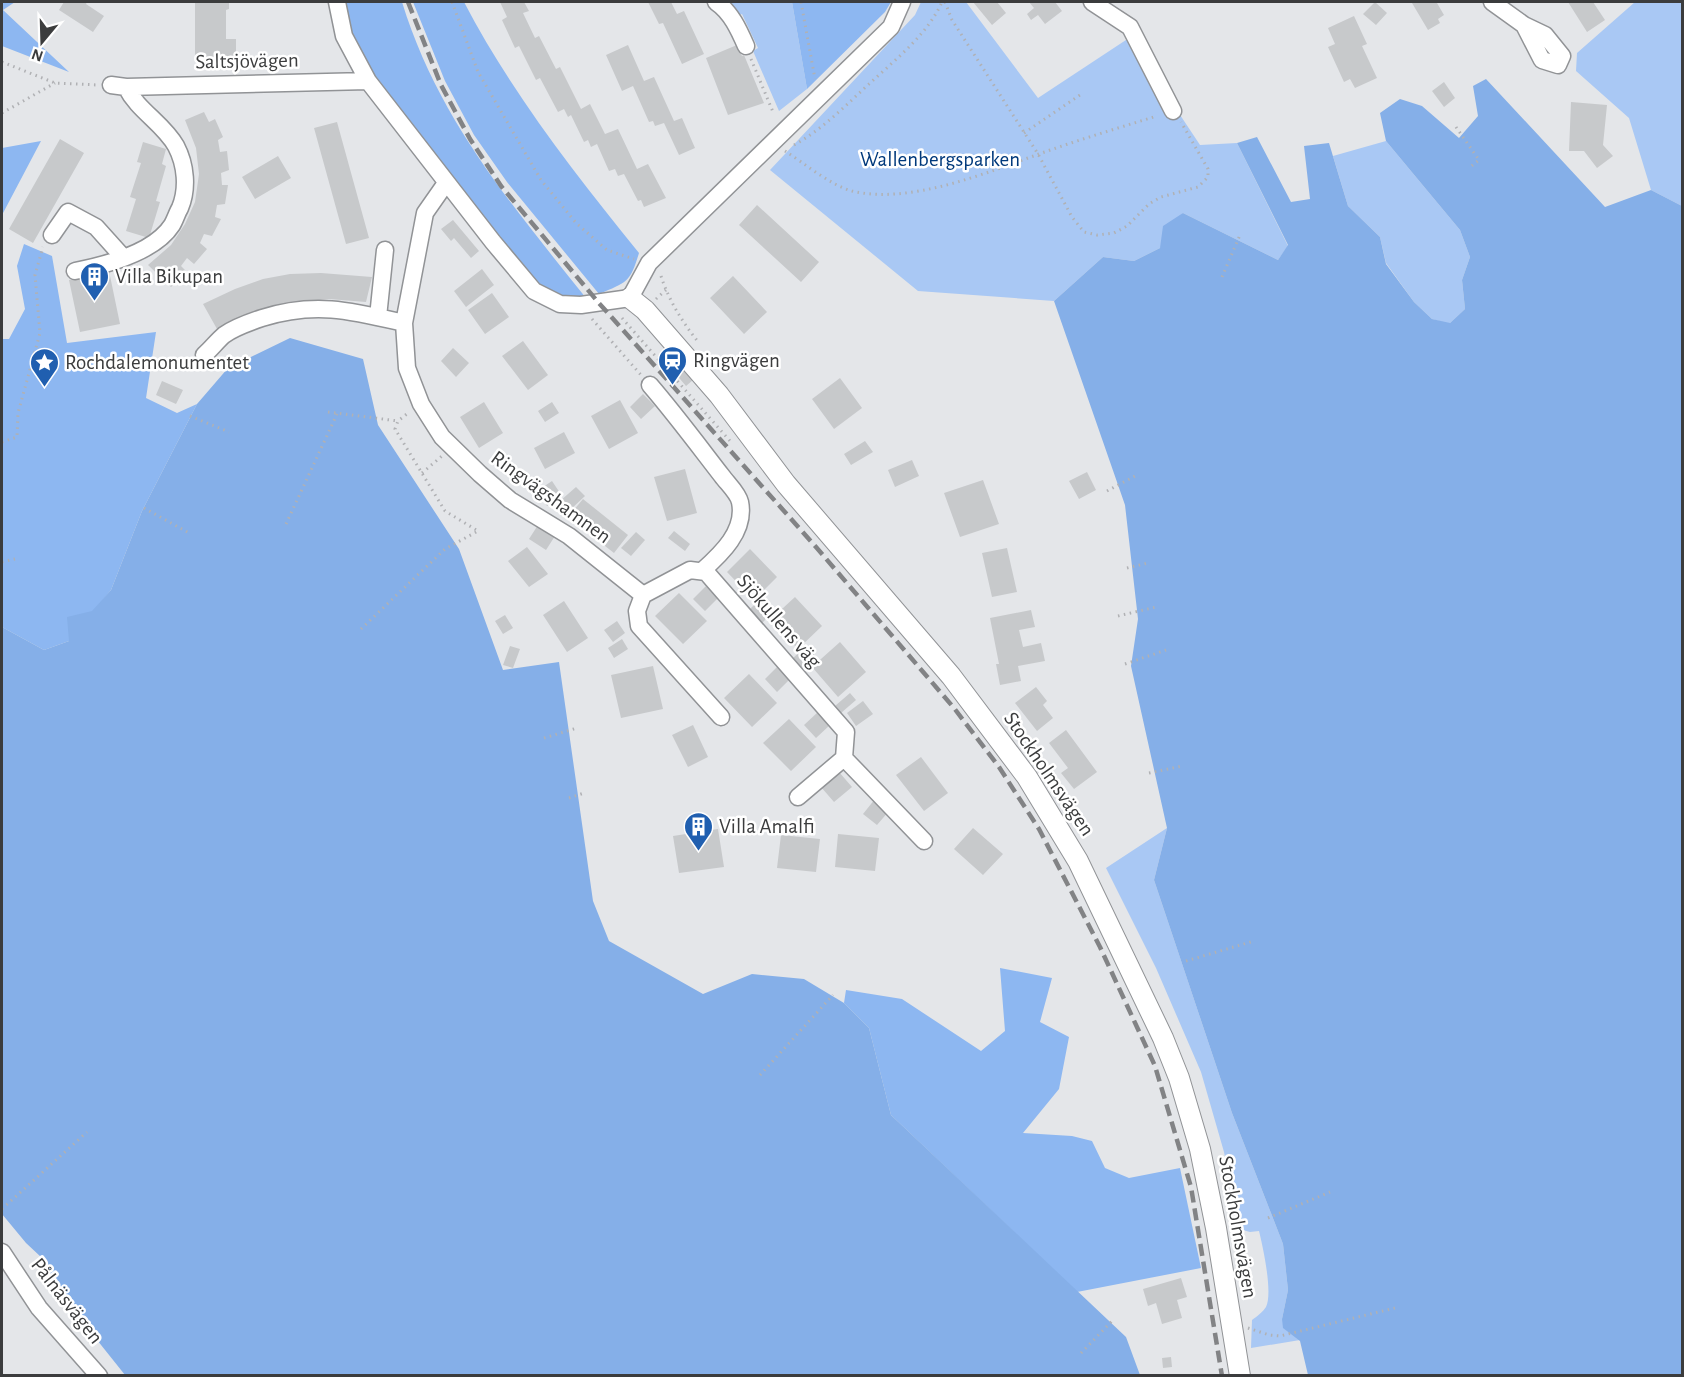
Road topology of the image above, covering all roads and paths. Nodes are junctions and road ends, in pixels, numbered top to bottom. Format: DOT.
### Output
graph roads {
  1 [pos="337,2"];
  2 [pos="452,2"];
  3 [pos="716,2"];
  4 [pos="801,2"];
  5 [pos="902,2"];
  6 [pos="943,2"];
  7 [pos="1092,2"];
  8 [pos="1492,2"];
  9 [pos="1524,26"];
  10 [pos="746,46"];
  11 [pos="2,62"];
  12 [pos="368,81"];
  13 [pos="55,83"];
  14 [pos="119,86"];
  15 [pos="1080,94"];
  16 [pos="818,99"];
  17 [pos="1173,111"];
  18 [pos="773,112"];
  19 [pos="2,113"];
  20 [pos="1456,127"];
  21 [pos="1024,133"];
  22 [pos="1038,154"];
  23 [pos="1468,168"];
  24 [pos="446,183"];
  25 [pos="52,235"];
  26 [pos="1240,235"];
  27 [pos="385,250"];
  28 [pos="123,257"];
  29 [pos="650,263"];
  30 [pos="75,271"];
  31 [pos="1222,277"];
  32 [pos="666,290"];
  33 [pos="630,298"];
  34 [pos="655,300"];
  35 [pos="587,313"];
  36 [pos="378,317"];
  37 [pos="622,318"];
  38 [pos="404,323"];
  39 [pos="700,344"];
  40 [pos="204,355"];
  41 [pos="650,385"];
  42 [pos="421,404"];
  43 [pos="328,412"];
  44 [pos="338,414"];
  45 [pos="190,416"];
  46 [pos="398,421"];
  47 [pos="229,432"];
  48 [pos="2,442"];
  49 [pos="731,442"];
  50 [pos="452,446"];
  51 [pos="422,473"];
  52 [pos="1137,475"];
  53 [pos="1107,491"];
  54 [pos="144,508"];
  55 [pos="286,524"];
  56 [pos="189,533"];
  57 [pos="15,559"];
  58 [pos="2,562"];
  59 [pos="1148,563"];
  60 [pos="1126,568"];
  61 [pos="702,571"];
  62 [pos="643,595"];
  63 [pos="1156,607"];
  64 [pos="1118,616"];
  65 [pos="361,629"];
  66 [pos="1166,650"];
  67 [pos="1125,664"];
  68 [pos="721,717"];
  69 [pos="577,728"];
  70 [pos="544,738"];
  71 [pos="844,758"];
  72 [pos="1182,766"];
  73 [pos="1149,773"];
  74 [pos="584,793"];
  75 [pos="798,797"];
  76 [pos="569,798"];
  77 [pos="924,841"];
  78 [pos="1254,941"];
  79 [pos="1186,961"];
  80 [pos="833,995"];
  81 [pos="760,1076"];
  82 [pos="87,1132"];
  83 [pos="1330,1192"];
  84 [pos="2,1209"];
  85 [pos="1268,1218"];
  86 [pos="2,1252"];
  87 [pos="1395,1308"];
  88 [pos="1114,1319"];
  89 [pos="1247,1321"];
  90 [pos="1247,1328"];
  91 [pos="1247,1334"];
  92 [pos="1082,1353"];
  93 [pos="99,1376"];
  94 [pos="1240,1376"];
  1 -- 12 [label="street"];
  2 -- 29 [label="path"];
  3 -- 10 [label="street"];
  4 -- 16 [label="path"];
  5 -- 16 [label="street"];
  6 -- 21 [label="path"];
  6 -- 22 [label="path"];
  7 -- 17 [label="street"];
  8 -- 9 [label="street"];
  10 -- 18 [label="path"];
  11 -- 13 [label="path"];
  12 -- 14 [label="street, Saltsjövägen"];
  12 -- 24 [label="street"];
  13 -- 14 [label="path"];
  13 -- 19 [label="path"];
  14 -- 28 [label="street"];
  15 -- 21 [label="path"];
  16 -- 29 [label="street"];
  17 -- 22 [label="path"];
  17 -- 22 [label="path"];
  20 -- 23 [label="path"];
  21 -- 22 [label="path"];
  24 -- 33 [label="street"];
  24 -- 38 [label="street, Ringvägshamnen"];
  25 -- 28 [label="street"];
  25 -- 48 [label="path"];
  26 -- 31 [label="path"];
  27 -- 36 [label="street"];
  28 -- 30 [label="street"];
  29 -- 32 [label="path"];
  29 -- 33 [label="street"];
  32 -- 34 [label="path"];
  32 -- 39 [label="path"];
  33 -- 94 [label="main road, Stockholmsvägen"];
  35 -- 41 [label="path"];
  36 -- 38 [label="street"];
  36 -- 40 [label="street"];
  37 -- 49 [label="path"];
  38 -- 42 [label="street, Ringvägshamnen"];
  41 -- 61 [label="street"];
  42 -- 46 [label="path"];
  42 -- 50 [label="street, Ringvägshamnen"];
  43 -- 44 [label="path"];
  44 -- 46 [label="path"];
  44 -- 55 [label="path"];
  45 -- 47 [label="path"];
  46 -- 51 [label="path"];
  50 -- 51 [label="path"];
  50 -- 62 [label="street, Ringvägshamnen"];
  51 -- 65 [label="path"];
  52 -- 53 [label="path"];
  54 -- 56 [label="path"];
  57 -- 58 [label="path"];
  59 -- 60 [label="path"];
  61 -- 62 [label="street"];
  61 -- 71 [label="street, Sjökullens väg"];
  62 -- 68 [label="street"];
  63 -- 64 [label="path"];
  66 -- 67 [label="path"];
  69 -- 70 [label="path"];
  71 -- 75 [label="street"];
  71 -- 77 [label="street"];
  72 -- 73 [label="path"];
  74 -- 76 [label="path"];
  78 -- 79 [label="path"];
  80 -- 81 [label="path"];
  82 -- 84 [label="path"];
  83 -- 85 [label="path"];
  86 -- 93 [label="street, Pålnäsvägen"];
  87 -- 90 [label="path"];
  88 -- 92 [label="path"];
  89 -- 90 [label="path"];
  90 -- 91 [label="path"];
}
